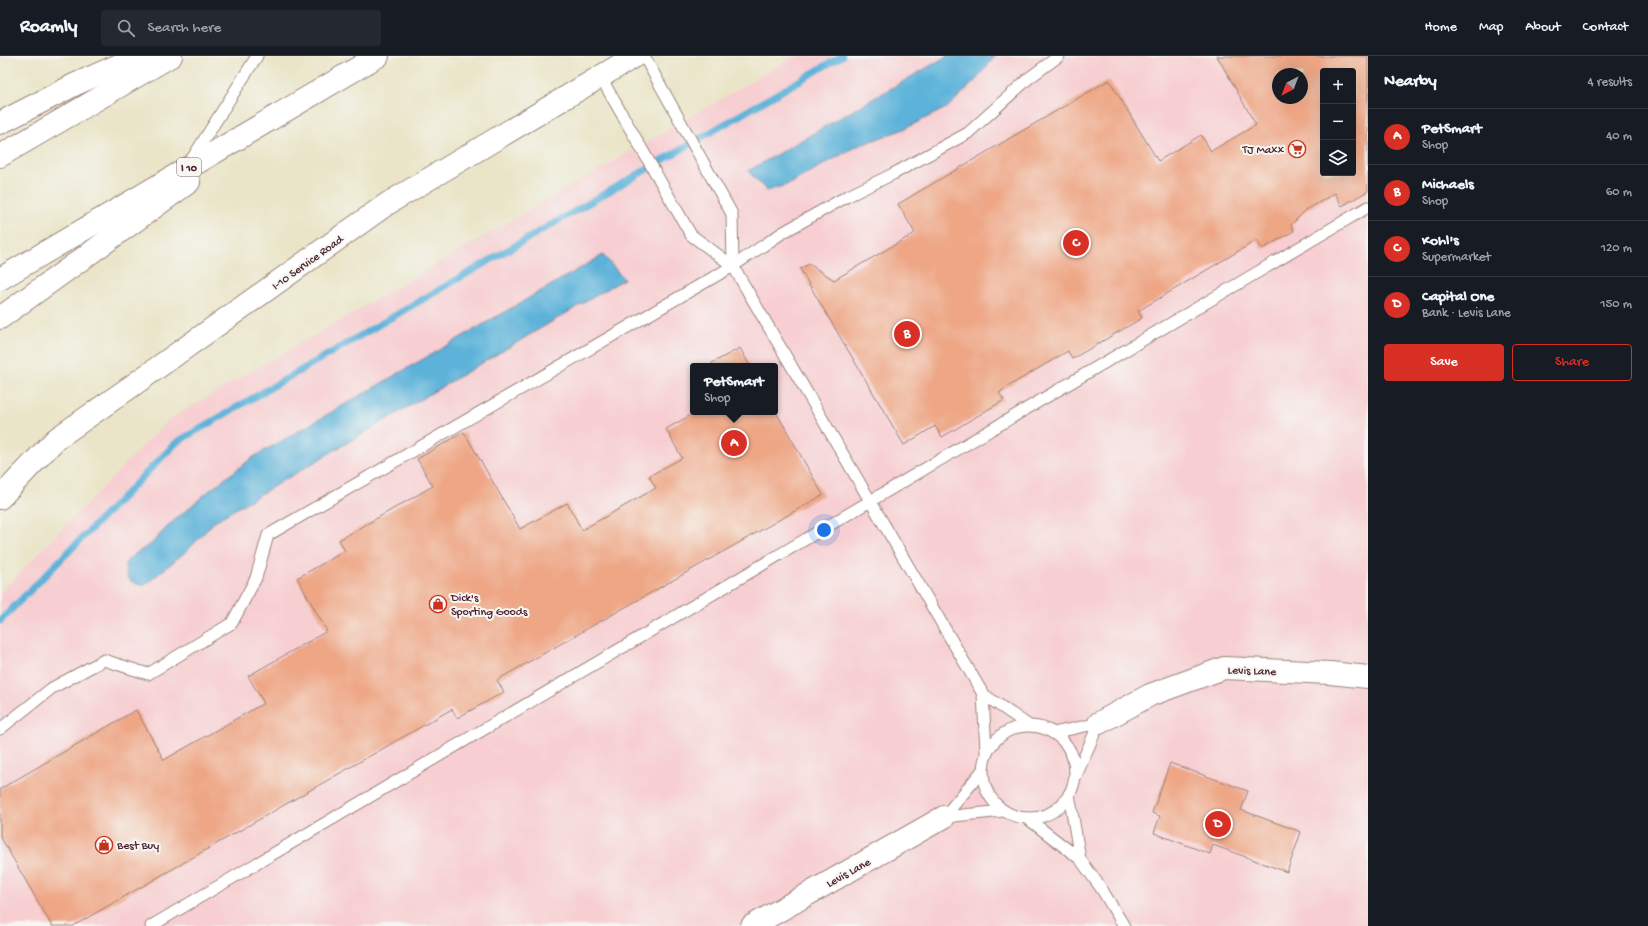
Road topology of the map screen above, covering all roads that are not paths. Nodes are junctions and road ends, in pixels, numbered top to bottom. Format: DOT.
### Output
graph roads {
  1 [pos="139,56"];
  2 [pos="171,56"];
  3 [pos="257,56"];
  4 [pos="378,56"];
  5 [pos="636,56"];
  6 [pos="644,56"];
  7 [pos="1059,56"];
  8 [pos="600,76"];
  9 [pos="312,94"];
  10 [pos="0,123"];
  11 [pos="0,156"];
  12 [pos="185,170"];
  13 [pos="1368,207"];
  14 [pos="732,266"];
  15 [pos="0,279"];
  16 [pos="0,318"];
  17 [pos="0,498"];
  18 [pos="871,502"];
  19 [pos="1368,678"];
  20 [pos="983,694"];
  21 [pos="1099,722"];
  22 [pos="1028,725"];
  23 [pos="0,729"];
  24 [pos="1054,733"];
  25 [pos="986,752"];
  26 [pos="982,771"];
  27 [pos="1075,779"];
  28 [pos="1070,794"];
  29 [pos="1004,811"];
  30 [pos="944,818"];
  31 [pos="1027,818"];
  32 [pos="1080,859"];
  33 [pos="151,926"];
  34 [pos="752,926"];
  35 [pos="1124,926"];
  1 -- 10 [label="main road"];
  2 -- 11 [label="main road"];
  3 -- 12 [label="lane"];
  4 -- 9 [label="main road, I 10"];
  5 -- 8 [label="main road, I-10 Service Road"];
  6 -- 14 [label="lane"];
  7 -- 14 [label="lane"];
  8 -- 14 [label="lane"];
  8 -- 17 [label="main road, I-10 Service Road"];
  9 -- 12 [label="main road, I 10"];
  9 -- 16 [label="main road"];
  12 -- 15 [label="main road, I 10"];
  13 -- 18 [label="lane"];
  14 -- 18 [label="lane"];
  14 -- 23 [label="lane"];
  18 -- 20 [label="lane"];
  18 -- 33 [label="lane"];
  19 -- 21 [label="main road, Levis Lane"];
  20 -- 22 [label="lane"];
  20 -- 25 [label="lane"];
  21 -- 24 [label="lane"];
  21 -- 27 [label="lane"];
  22 -- 24 [label="lane"];
  22 -- 25 [label="lane"];
  24 -- 27 [label="lane"];
  25 -- 26 [label="lane"];
  26 -- 29 [label="lane"];
  26 -- 30 [label="lane"];
  27 -- 28 [label="lane"];
  28 -- 31 [label="lane"];
  28 -- 32 [label="lane"];
  29 -- 30 [label="lane"];
  29 -- 31 [label="lane"];
  30 -- 34 [label="main road, Levis Lane"];
  31 -- 32 [label="lane"];
  32 -- 35 [label="lane"];
}
